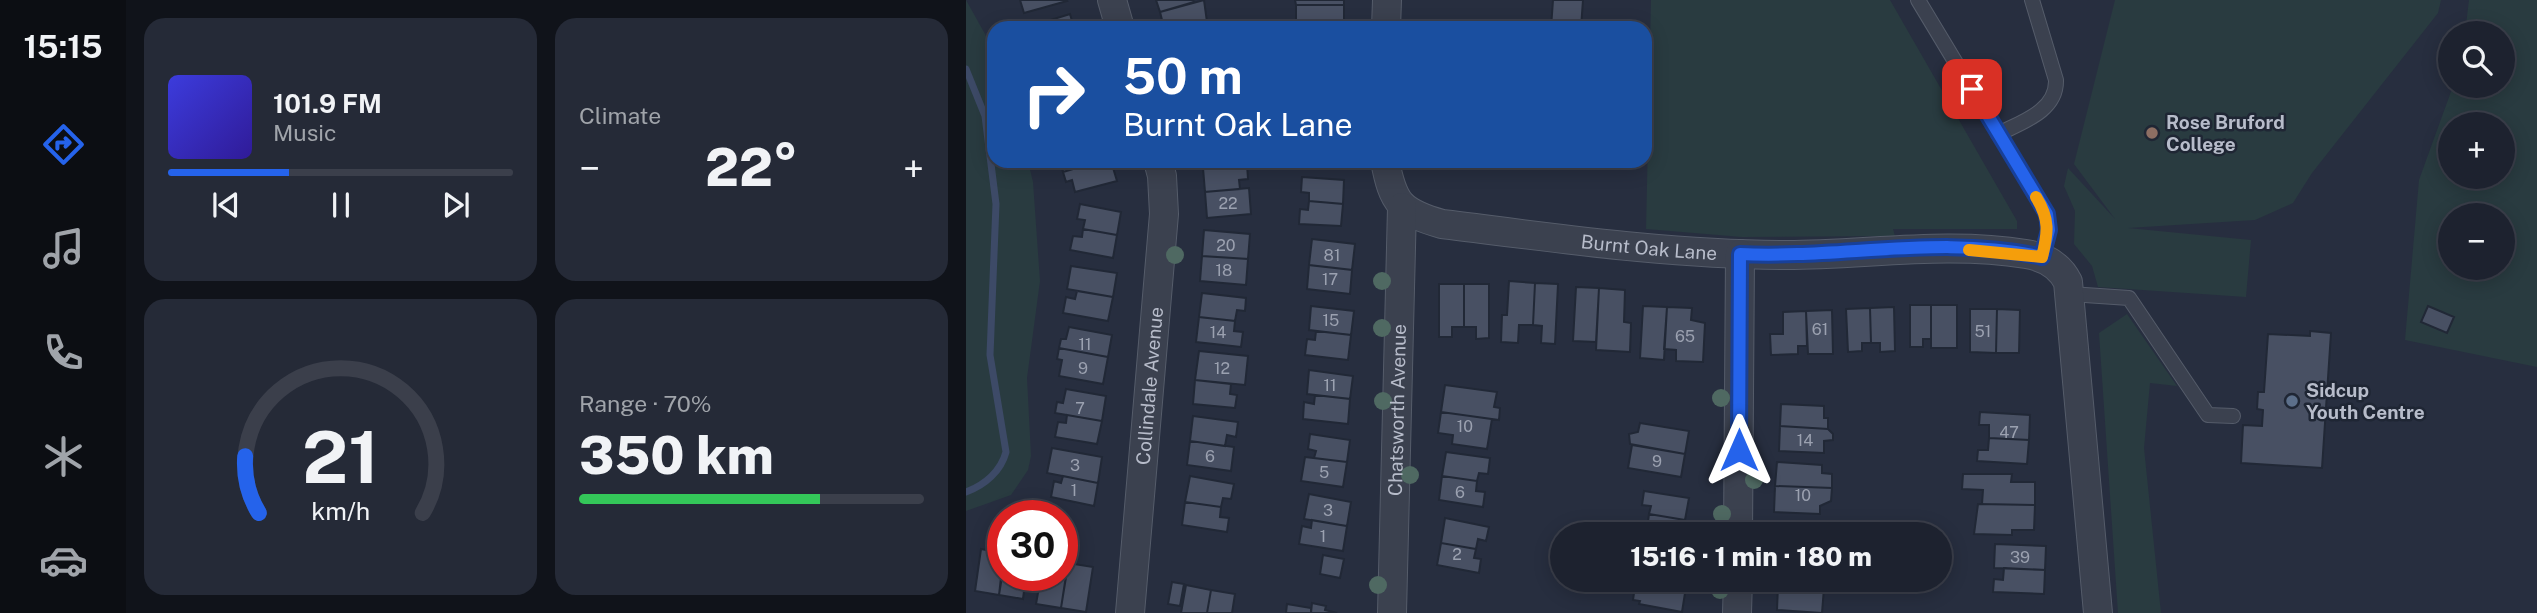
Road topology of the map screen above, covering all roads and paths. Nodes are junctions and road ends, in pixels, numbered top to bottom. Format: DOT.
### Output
graph roads {
  1 [pos="1112,0"];
  2 [pos="1387,0"];
  3 [pos="1918,0"];
  4 [pos="2032,0"];
  5 [pos="1118,21"];
  6 [pos="1386,21"];
  7 [pos="1998,134"];
  8 [pos="1160,168"];
  9 [pos="1386,168"];
  10 [pos="1402,208"];
  11 [pos="1740,254"];
  12 [pos="2042,257"];
  13 [pos="2070,294"];
  14 [pos="2233,416"];
  15 [pos="1738,522"];
  16 [pos="1738,592"];
  17 [pos="1130,613"];
  18 [pos="1392,613"];
  19 [pos="1737,613"];
  20 [pos="2098,613"];
  1 -- 5 [label="street"];
  2 -- 6 [label="street"];
  3 -- 7 [label="lane"];
  4 -- 7 [label="lane"];
  7 -- 12 [label="lane"];
  8 -- 17 [label="street, Collindale Avenue"];
  9 -- 10 [label="street"];
  10 -- 11 [label="street, Burnt Oak Lane"];
  10 -- 18 [label="street, Chatsworth Avenue"];
  11 -- 12 [label="street, Burnt Oak Lane"];
  11 -- 15 [label="street"];
  12 -- 13 [label="street"];
  13 -- 14 [label="lane"];
  13 -- 20 [label="street"];
  16 -- 19 [label="street"];
}
